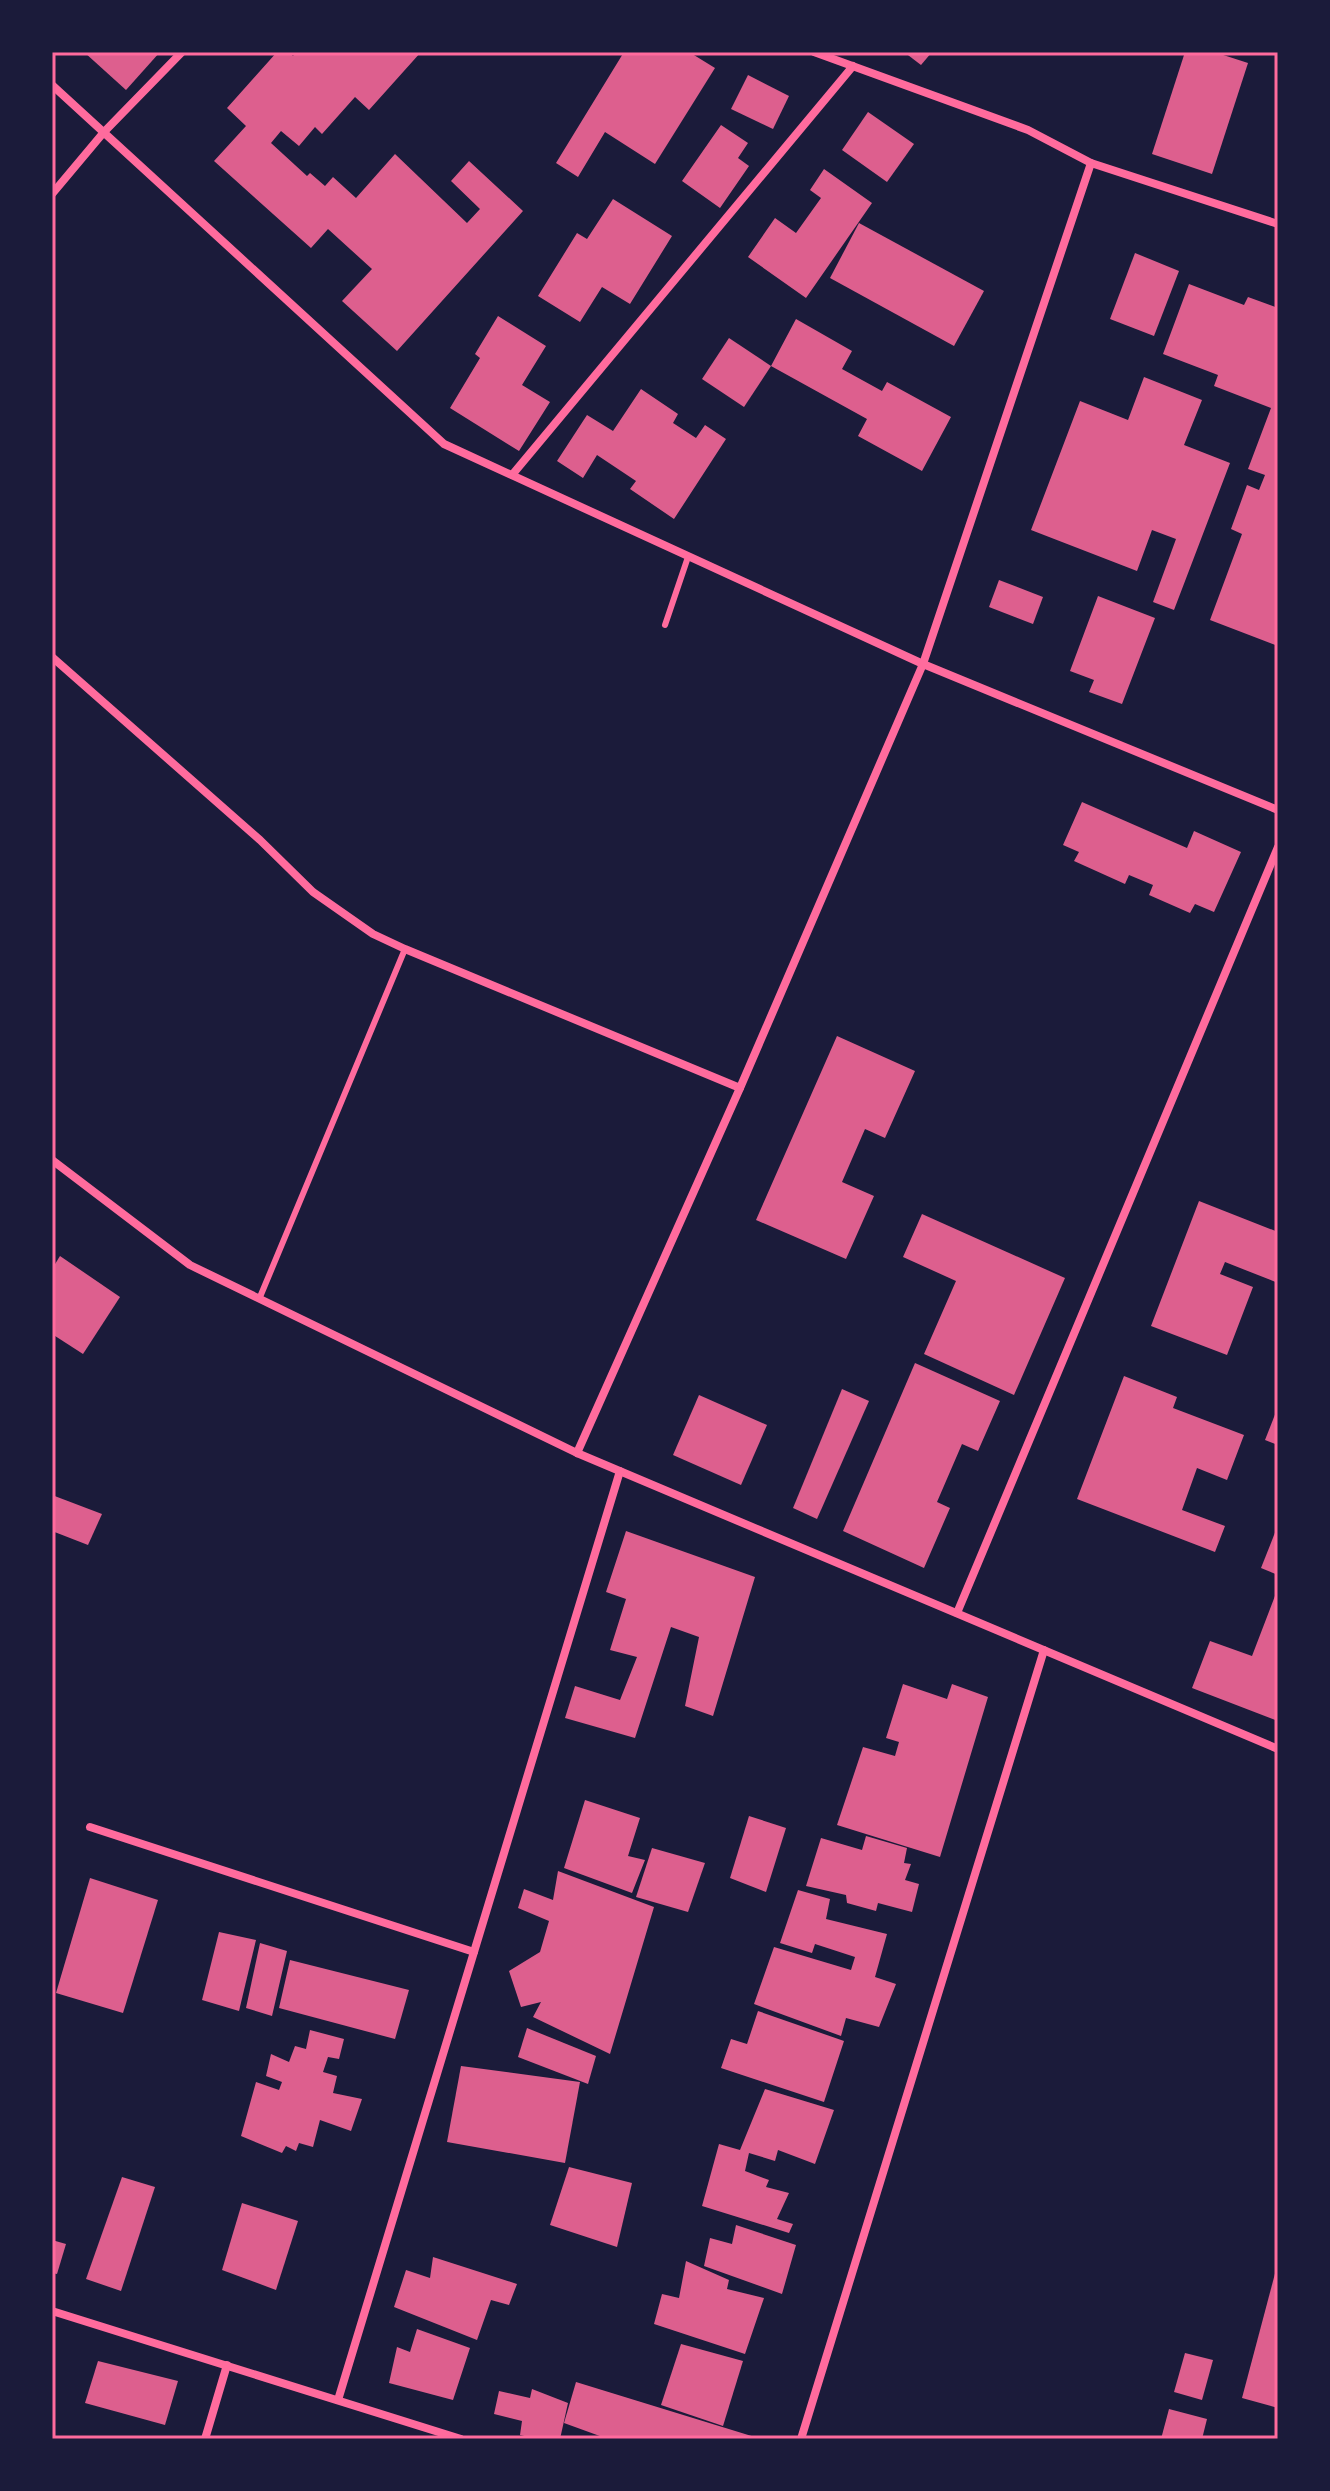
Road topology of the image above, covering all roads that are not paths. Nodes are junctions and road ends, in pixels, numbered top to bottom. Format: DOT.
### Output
graph roads {
  1 [pos="182,52"];
  2 [pos="814,52"];
  3 [pos="853,66"];
  4 [pos="52,85"];
  5 [pos="104,132"];
  6 [pos="1091,163"];
  7 [pos="52,194"];
  8 [pos="1278,224"];
  9 [pos="512,475"];
  10 [pos="688,557"];
  11 [pos="665,625"];
  12 [pos="52,657"];
  13 [pos="923,664"];
  14 [pos="1278,810"];
  15 [pos="1278,847"];
  16 [pos="405,949"];
  17 [pos="740,1088"];
  18 [pos="52,1160"];
  19 [pos="260,1297"];
  20 [pos="577,1453"];
  21 [pos="620,1471"];
  22 [pos="957,1613"];
  23 [pos="1044,1650"];
  24 [pos="1278,1749"];
  25 [pos="90,1827"];
  26 [pos="474,1952"];
  27 [pos="52,2311"];
  28 [pos="227,2365"];
  29 [pos="338,2400"];
  30 [pos="205,2439"];
  31 [pos="461,2439"];
  32 [pos="801,2439"];
  1 -- 5 [label="street"];
  2 -- 3 [label="street"];
  3 -- 6 [label="street"];
  3 -- 9 [label="street"];
  4 -- 5 [label="street"];
  5 -- 7 [label="street"];
  5 -- 9 [label="street"];
  6 -- 8 [label="street"];
  6 -- 13 [label="street"];
  9 -- 10 [label="street"];
  10 -- 11 [label="lane"];
  10 -- 13 [label="street"];
  12 -- 16 [label="street"];
  13 -- 14 [label="street"];
  13 -- 17 [label="street"];
  15 -- 22 [label="street"];
  16 -- 17 [label="street"];
  16 -- 19 [label="lane"];
  17 -- 20 [label="street"];
  18 -- 19 [label="street"];
  19 -- 20 [label="street"];
  20 -- 21 [label="street"];
  21 -- 22 [label="street"];
  21 -- 26 [label="street"];
  22 -- 23 [label="street"];
  23 -- 24 [label="street"];
  23 -- 32 [label="street"];
  25 -- 26 [label="street"];
  26 -- 29 [label="street"];
  27 -- 28 [label="street"];
  28 -- 29 [label="street"];
  28 -- 30 [label="street"];
  29 -- 31 [label="street"];
}
